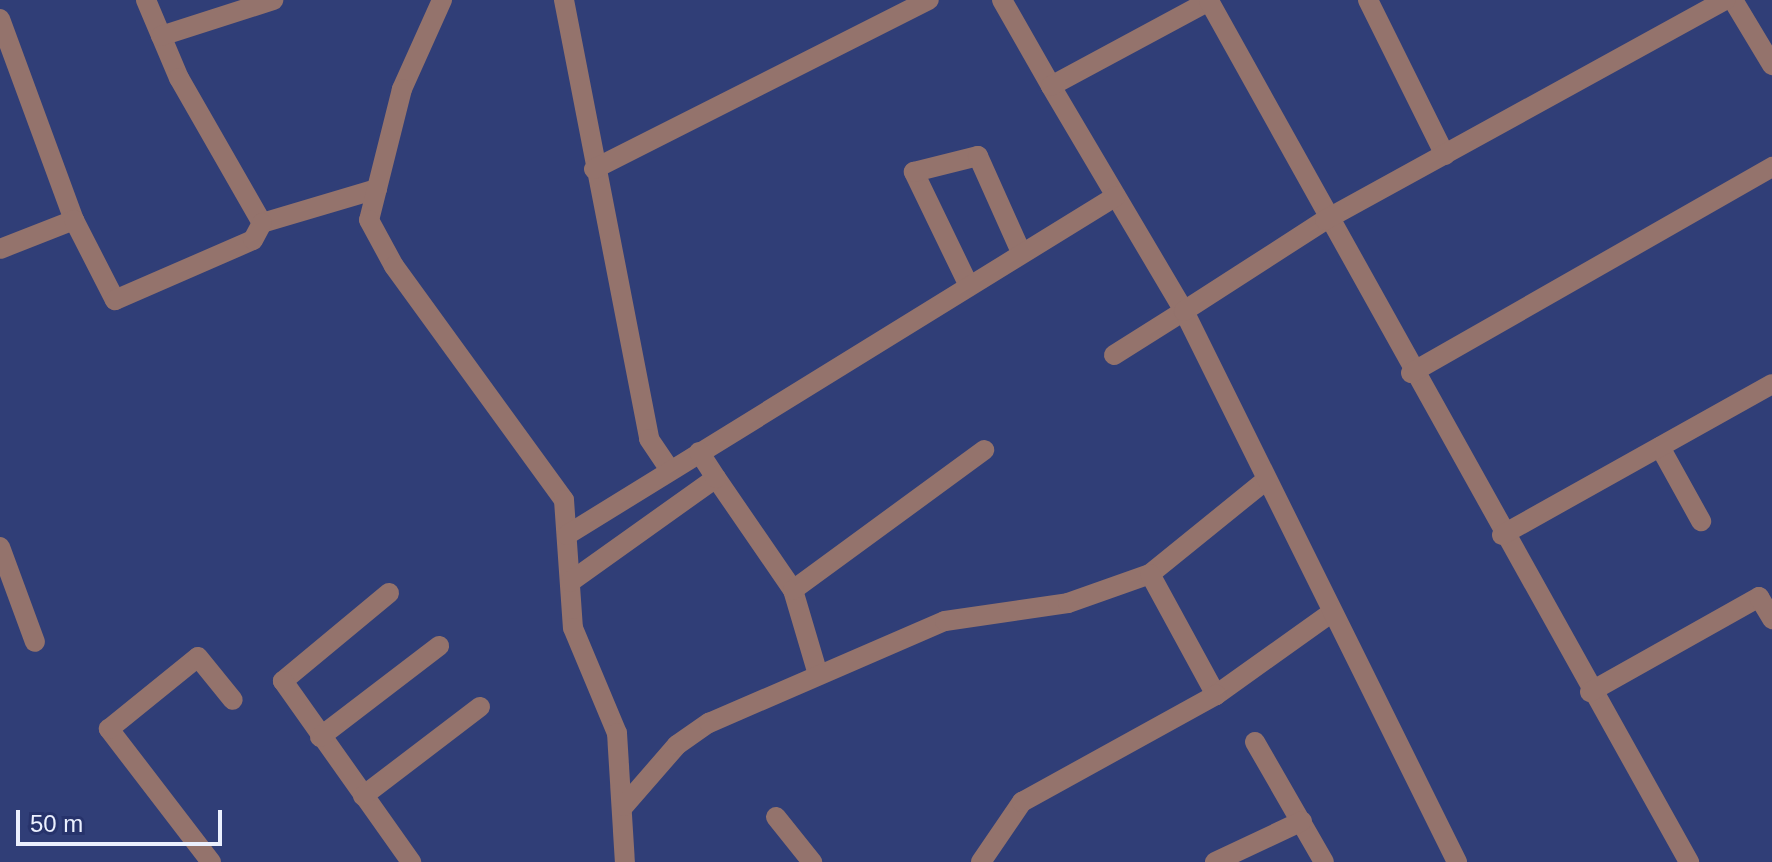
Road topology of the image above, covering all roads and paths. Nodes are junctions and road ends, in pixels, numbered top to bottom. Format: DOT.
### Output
graph roads {
  1 [pos="146,0"];
  2 [pos="273,0"];
  3 [pos="442,0"];
  4 [pos="564,0"];
  5 [pos="929,0"];
  6 [pos="1002,0"];
  7 [pos="1210,0"];
  8 [pos="1368,0"];
  9 [pos="1726,0"];
  10 [pos="1733,0"];
  11 [pos="0,19"];
  12 [pos="161,36"];
  13 [pos="1772,65"];
  14 [pos="1051,86"];
  15 [pos="1445,155"];
  16 [pos="1772,167"];
  17 [pos="594,169"];
  18 [pos="377,189"];
  19 [pos="1116,196"];
  20 [pos="74,220"];
  21 [pos="1325,220"];
  22 [pos="262,223"];
  23 [pos="0,249"];
  24 [pos="1021,252"];
  25 [pos="969,286"];
  26 [pos="1184,311"];
  27 [pos="1114,355"];
  28 [pos="1411,373"];
  29 [pos="1772,384"];
  30 [pos="1660,447"];
  31 [pos="984,450"];
  32 [pos="699,452"];
  33 [pos="670,470"];
  34 [pos="716,478"];
  35 [pos="1265,481"];
  36 [pos="1701,521"];
  37 [pos="567,535"];
  38 [pos="1502,535"];
  39 [pos="0,547"];
  40 [pos="1150,574"];
  41 [pos="570,582"];
  42 [pos="793,590"];
  43 [pos="389,593"];
  44 [pos="1766,593"];
  45 [pos="1331,613"];
  46 [pos="1772,619"];
  47 [pos="35,642"];
  48 [pos="439,646"];
  49 [pos="817,671"];
  50 [pos="1590,692"];
  51 [pos="1216,695"];
  52 [pos="233,700"];
  53 [pos="480,707"];
  54 [pos="320,737"];
  55 [pos="1255,742"];
  56 [pos="363,796"];
  57 [pos="624,806"];
  58 [pos="776,817"];
  59 [pos="1302,821"];
  60 [pos="211,862"];
  61 [pos="411,862"];
  62 [pos="625,862"];
  63 [pos="812,862"];
  64 [pos="981,862"];
  65 [pos="1215,862"];
  66 [pos="1324,862"];
  67 [pos="1457,862"];
  68 [pos="1689,862"];
  1 -- 12 [label="street"];
  2 -- 12 [label="street"];
  3 -- 18 [label="street"];
  4 -- 17 [label="street"];
  5 -- 17 [label="street"];
  6 -- 14 [label="street"];
  7 -- 14 [label="street"];
  7 -- 21 [label="street"];
  8 -- 15 [label="street"];
  9 -- 15 [label="street"];
  10 -- 13 [label="street"];
  11 -- 20 [label="street"];
  12 -- 22 [label="street"];
  14 -- 19 [label="street"];
  15 -- 21 [label="street"];
  16 -- 28 [label="street"];
  17 -- 33 [label="street"];
  18 -- 22 [label="street"];
  18 -- 37 [label="street"];
  19 -- 24 [label="street"];
  19 -- 26 [label="street"];
  20 -- 22 [label="street"];
  20 -- 23 [label="street"];
  21 -- 26 [label="street"];
  21 -- 28 [label="street"];
  24 -- 25 [label="street"];
  24 -- 25 [label="street"];
  25 -- 32 [label="street"];
  26 -- 27 [label="street"];
  26 -- 35 [label="street"];
  28 -- 38 [label="street"];
  29 -- 30 [label="street"];
  30 -- 36 [label="street"];
  30 -- 38 [label="street"];
  31 -- 42 [label="street"];
  32 -- 33 [label="street"];
  32 -- 34 [label="street"];
  33 -- 37 [label="street"];
  34 -- 41 [label="street"];
  34 -- 42 [label="street"];
  35 -- 40 [label="street"];
  35 -- 45 [label="street"];
  37 -- 41 [label="street"];
  38 -- 50 [label="street"];
  39 -- 47 [label="street"];
  40 -- 49 [label="street"];
  40 -- 51 [label="street"];
  41 -- 57 [label="street"];
  42 -- 49 [label="street"];
  43 -- 54 [label="street"];
  44 -- 46 [label="street"];
  44 -- 50 [label="street"];
  45 -- 51 [label="street"];
  45 -- 67 [label="street"];
  48 -- 54 [label="street"];
  49 -- 57 [label="street"];
  50 -- 68 [label="street"];
  51 -- 64 [label="street"];
  52 -- 60 [label="street"];
  53 -- 56 [label="street"];
  54 -- 56 [label="street"];
  55 -- 59 [label="street"];
  56 -- 61 [label="street"];
  57 -- 62 [label="street"];
  58 -- 63 [label="street"];
  59 -- 65 [label="street"];
  59 -- 66 [label="street"];
}
